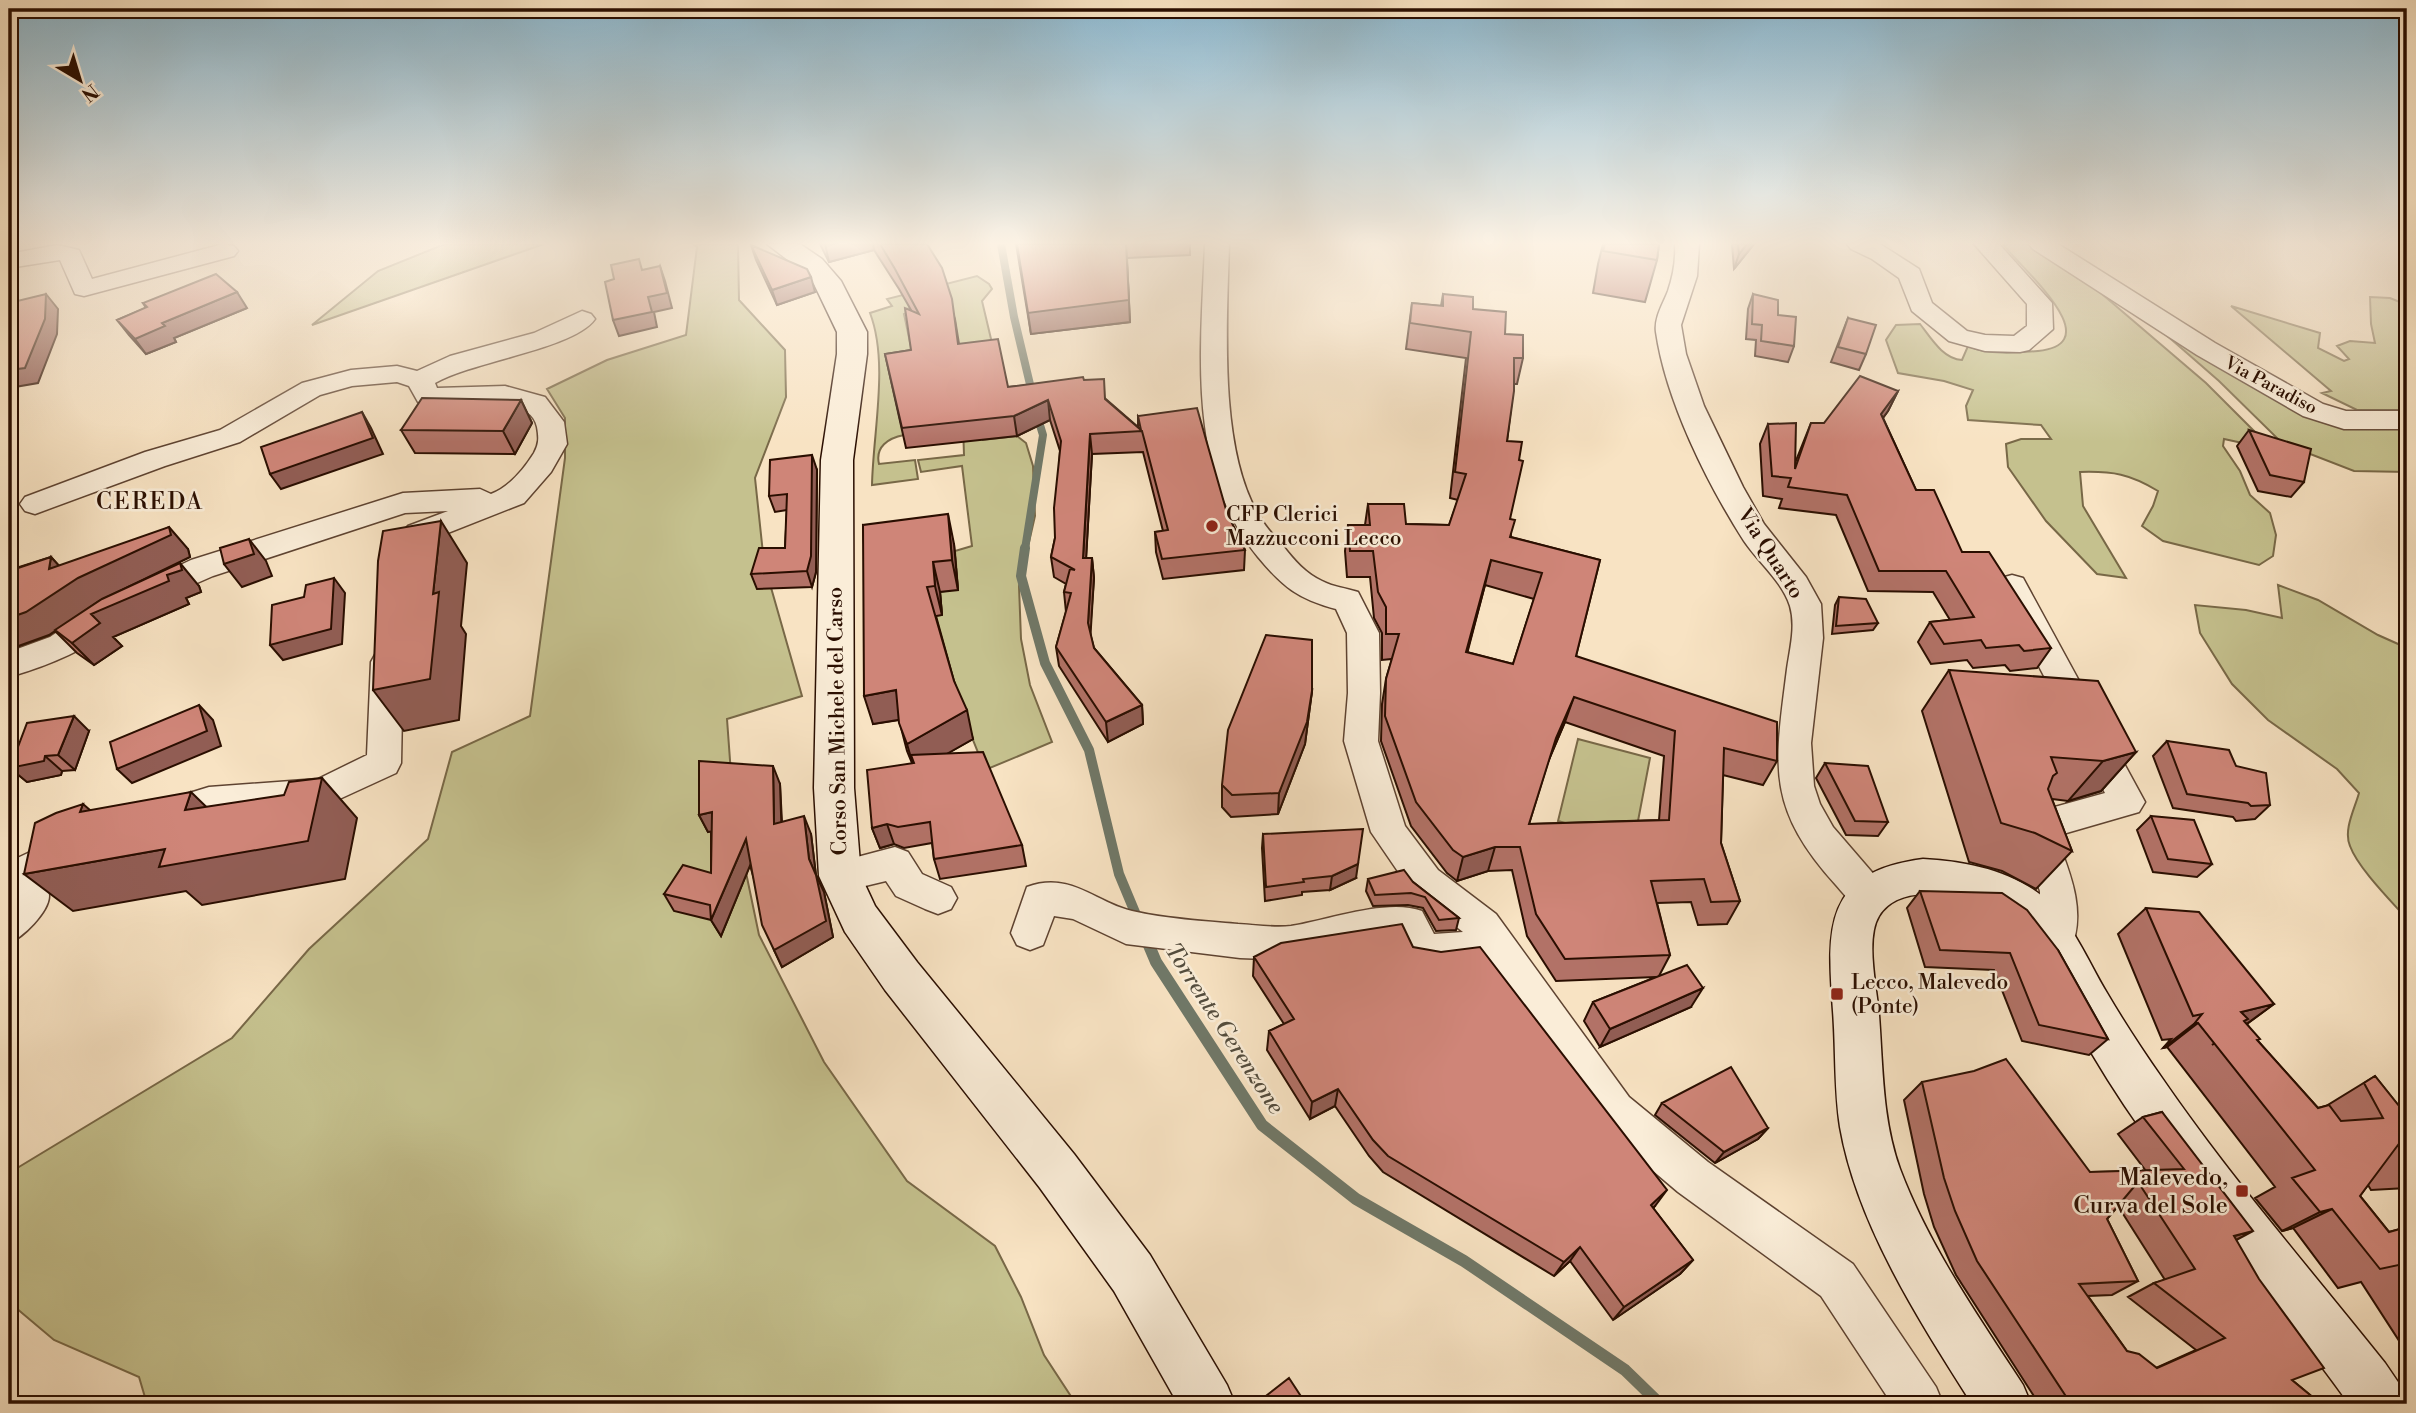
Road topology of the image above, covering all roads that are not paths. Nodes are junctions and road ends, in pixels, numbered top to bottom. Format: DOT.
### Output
graph roads {
  1 [pos="841,310"];
  2 [pos="1215,310"];
  3 [pos="1674,310"];
  4 [pos="1926,310"];
  5 [pos="2039,310"];
  6 [pos="2145,310"];
  7 [pos="582,318"];
  8 [pos="420,380"];
  9 [pos="2407,420"];
  10 [pos="503,500"];
  11 [pos="36,505"];
  12 [pos="390,565"];
  13 [pos="2012,586"];
  14 [pos="388,631"];
  15 [pos="9,665"];
  16 [pos="130,825"];
  17 [pos="90,837"];
  18 [pos="17,876"];
  19 [pos="840,876"];
  20 [pos="1870,896"];
  21 [pos="938,898"];
  22 [pos="9,926"];
  23 [pos="1030,933"];
  24 [pos="2056,941"];
  25 [pos="1468,949"];
  26 [pos="1208,1404"];
  27 [pos="1920,1404"];
  28 [pos="2004,1404"];
  29 [pos="2381,1404"];
  1 -- 19 [label="main road, Corso San Michele del Carso"];
  2 -- 27 [label="street"];
  3 -- 20 [label="street, Via Quarto"];
  4 -- 5 [label="street"];
  6 -- 9 [label="street, Via Paradiso"];
  7 -- 8 [label="street"];
  8 -- 10 [label="street"];
  8 -- 11 [label="street"];
  10 -- 12 [label="street"];
  10 -- 15 [label="street"];
  13 -- 24 [label="street"];
  14 -- 16 [label="street"];
  17 -- 18 [label="street"];
  18 -- 22 [label="street"];
  19 -- 21 [label="street"];
  19 -- 26 [label="main road, Corso San Michele del Carso"];
  20 -- 24 [label="main road"];
  20 -- 28 [label="main road"];
  23 -- 25 [label="street"];
  24 -- 29 [label="main road"];
}
